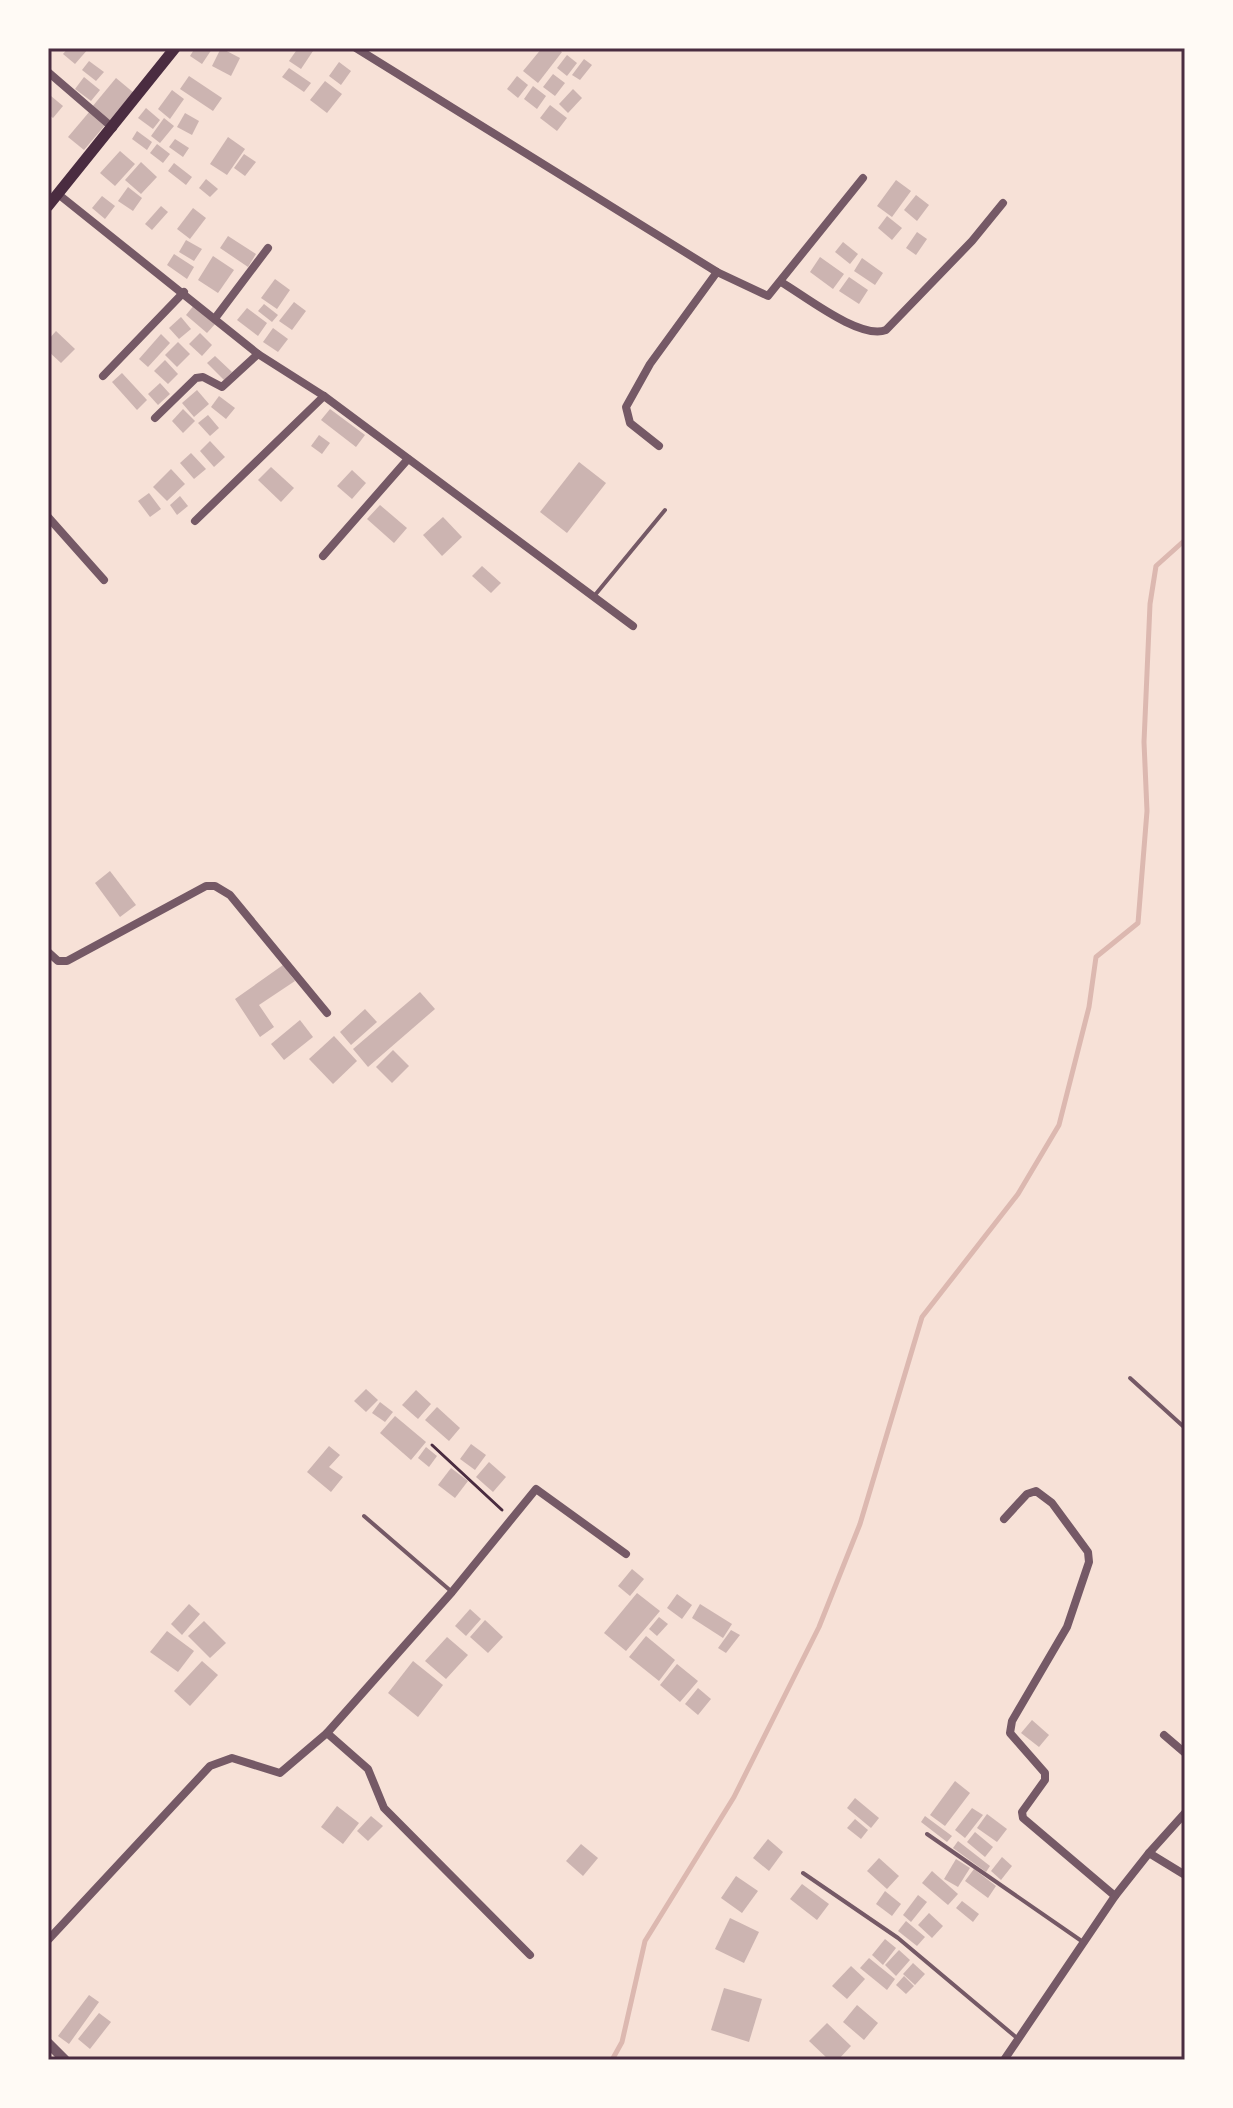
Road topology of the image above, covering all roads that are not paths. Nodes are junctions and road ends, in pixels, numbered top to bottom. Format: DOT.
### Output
graph roads {
  1 [pos="356,48"];
  2 [pos="169,51"];
  3 [pos="48,72"];
  4 [pos="113,128"];
  5 [pos="863,178"];
  6 [pos="58,194"];
  7 [pos="1003,203"];
  8 [pos="48,206"];
  9 [pos="268,248"];
  10 [pos="717,272"];
  11 [pos="781,282"];
  12 [pos="184,292"];
  13 [pos="216,317"];
  14 [pos="258,354"];
  15 [pos="103,376"];
  16 [pos="324,396"];
  17 [pos="155,418"];
  18 [pos="659,446"];
  19 [pos="408,459"];
  20 [pos="665,510"];
  21 [pos="48,517"];
  22 [pos="195,521"];
  23 [pos="323,556"];
  24 [pos="104,580"];
  25 [pos="593,596"];
  26 [pos="633,626"];
  27 [pos="48,952"];
  28 [pos="327,1013"];
  29 [pos="1130,1378"];
  30 [pos="1185,1428"];
  31 [pos="364,1516"];
  32 [pos="1004,1519"];
  33 [pos="626,1554"];
  34 [pos="452,1592"];
  35 [pos="327,1733"];
  36 [pos="1164,1735"];
  37 [pos="1185,1753"];
  38 [pos="1185,1813"];
  39 [pos="927,1834"];
  40 [pos="1149,1853"];
  41 [pos="803,1873"];
  42 [pos="1185,1875"];
  43 [pos="1115,1896"];
  44 [pos="48,1940"];
  45 [pos="1083,1942"];
  46 [pos="530,1955"];
  47 [pos="1019,2040"];
  48 [pos="48,2043"];
  49 [pos="65,2060"];
  50 [pos="1004,2060"];
  1 -- 10 [label="street"];
  2 -- 4 [label="main road"];
  3 -- 4 [label="street"];
  4 -- 6 [label="main road"];
  5 -- 11 [label="street"];
  6 -- 8 [label="main road"];
  6 -- 12 [label="street"];
  7 -- 11 [label="street"];
  9 -- 13 [label="street"];
  10 -- 11 [label="street"];
  10 -- 18 [label="street"];
  12 -- 13 [label="street"];
  12 -- 15 [label="street"];
  13 -- 14 [label="street"];
  14 -- 16 [label="street"];
  14 -- 17 [label="street"];
  16 -- 19 [label="street"];
  16 -- 22 [label="street"];
  19 -- 23 [label="street"];
  19 -- 25 [label="street"];
  20 -- 25 [label="lane"];
  21 -- 24 [label="street"];
  25 -- 26 [label="street"];
  27 -- 28 [label="street"];
  29 -- 30 [label="lane"];
  31 -- 34 [label="lane"];
  32 -- 43 [label="street"];
  33 -- 34 [label="street"];
  34 -- 35 [label="street"];
  35 -- 44 [label="street"];
  35 -- 46 [label="street"];
  36 -- 37 [label="street"];
  38 -- 40 [label="street"];
  39 -- 45 [label="lane"];
  40 -- 42 [label="street"];
  40 -- 43 [label="street"];
  41 -- 47 [label="lane"];
  43 -- 45 [label="street"];
  45 -- 47 [label="street"];
  47 -- 50 [label="street"];
  48 -- 49 [label="street"];
}
